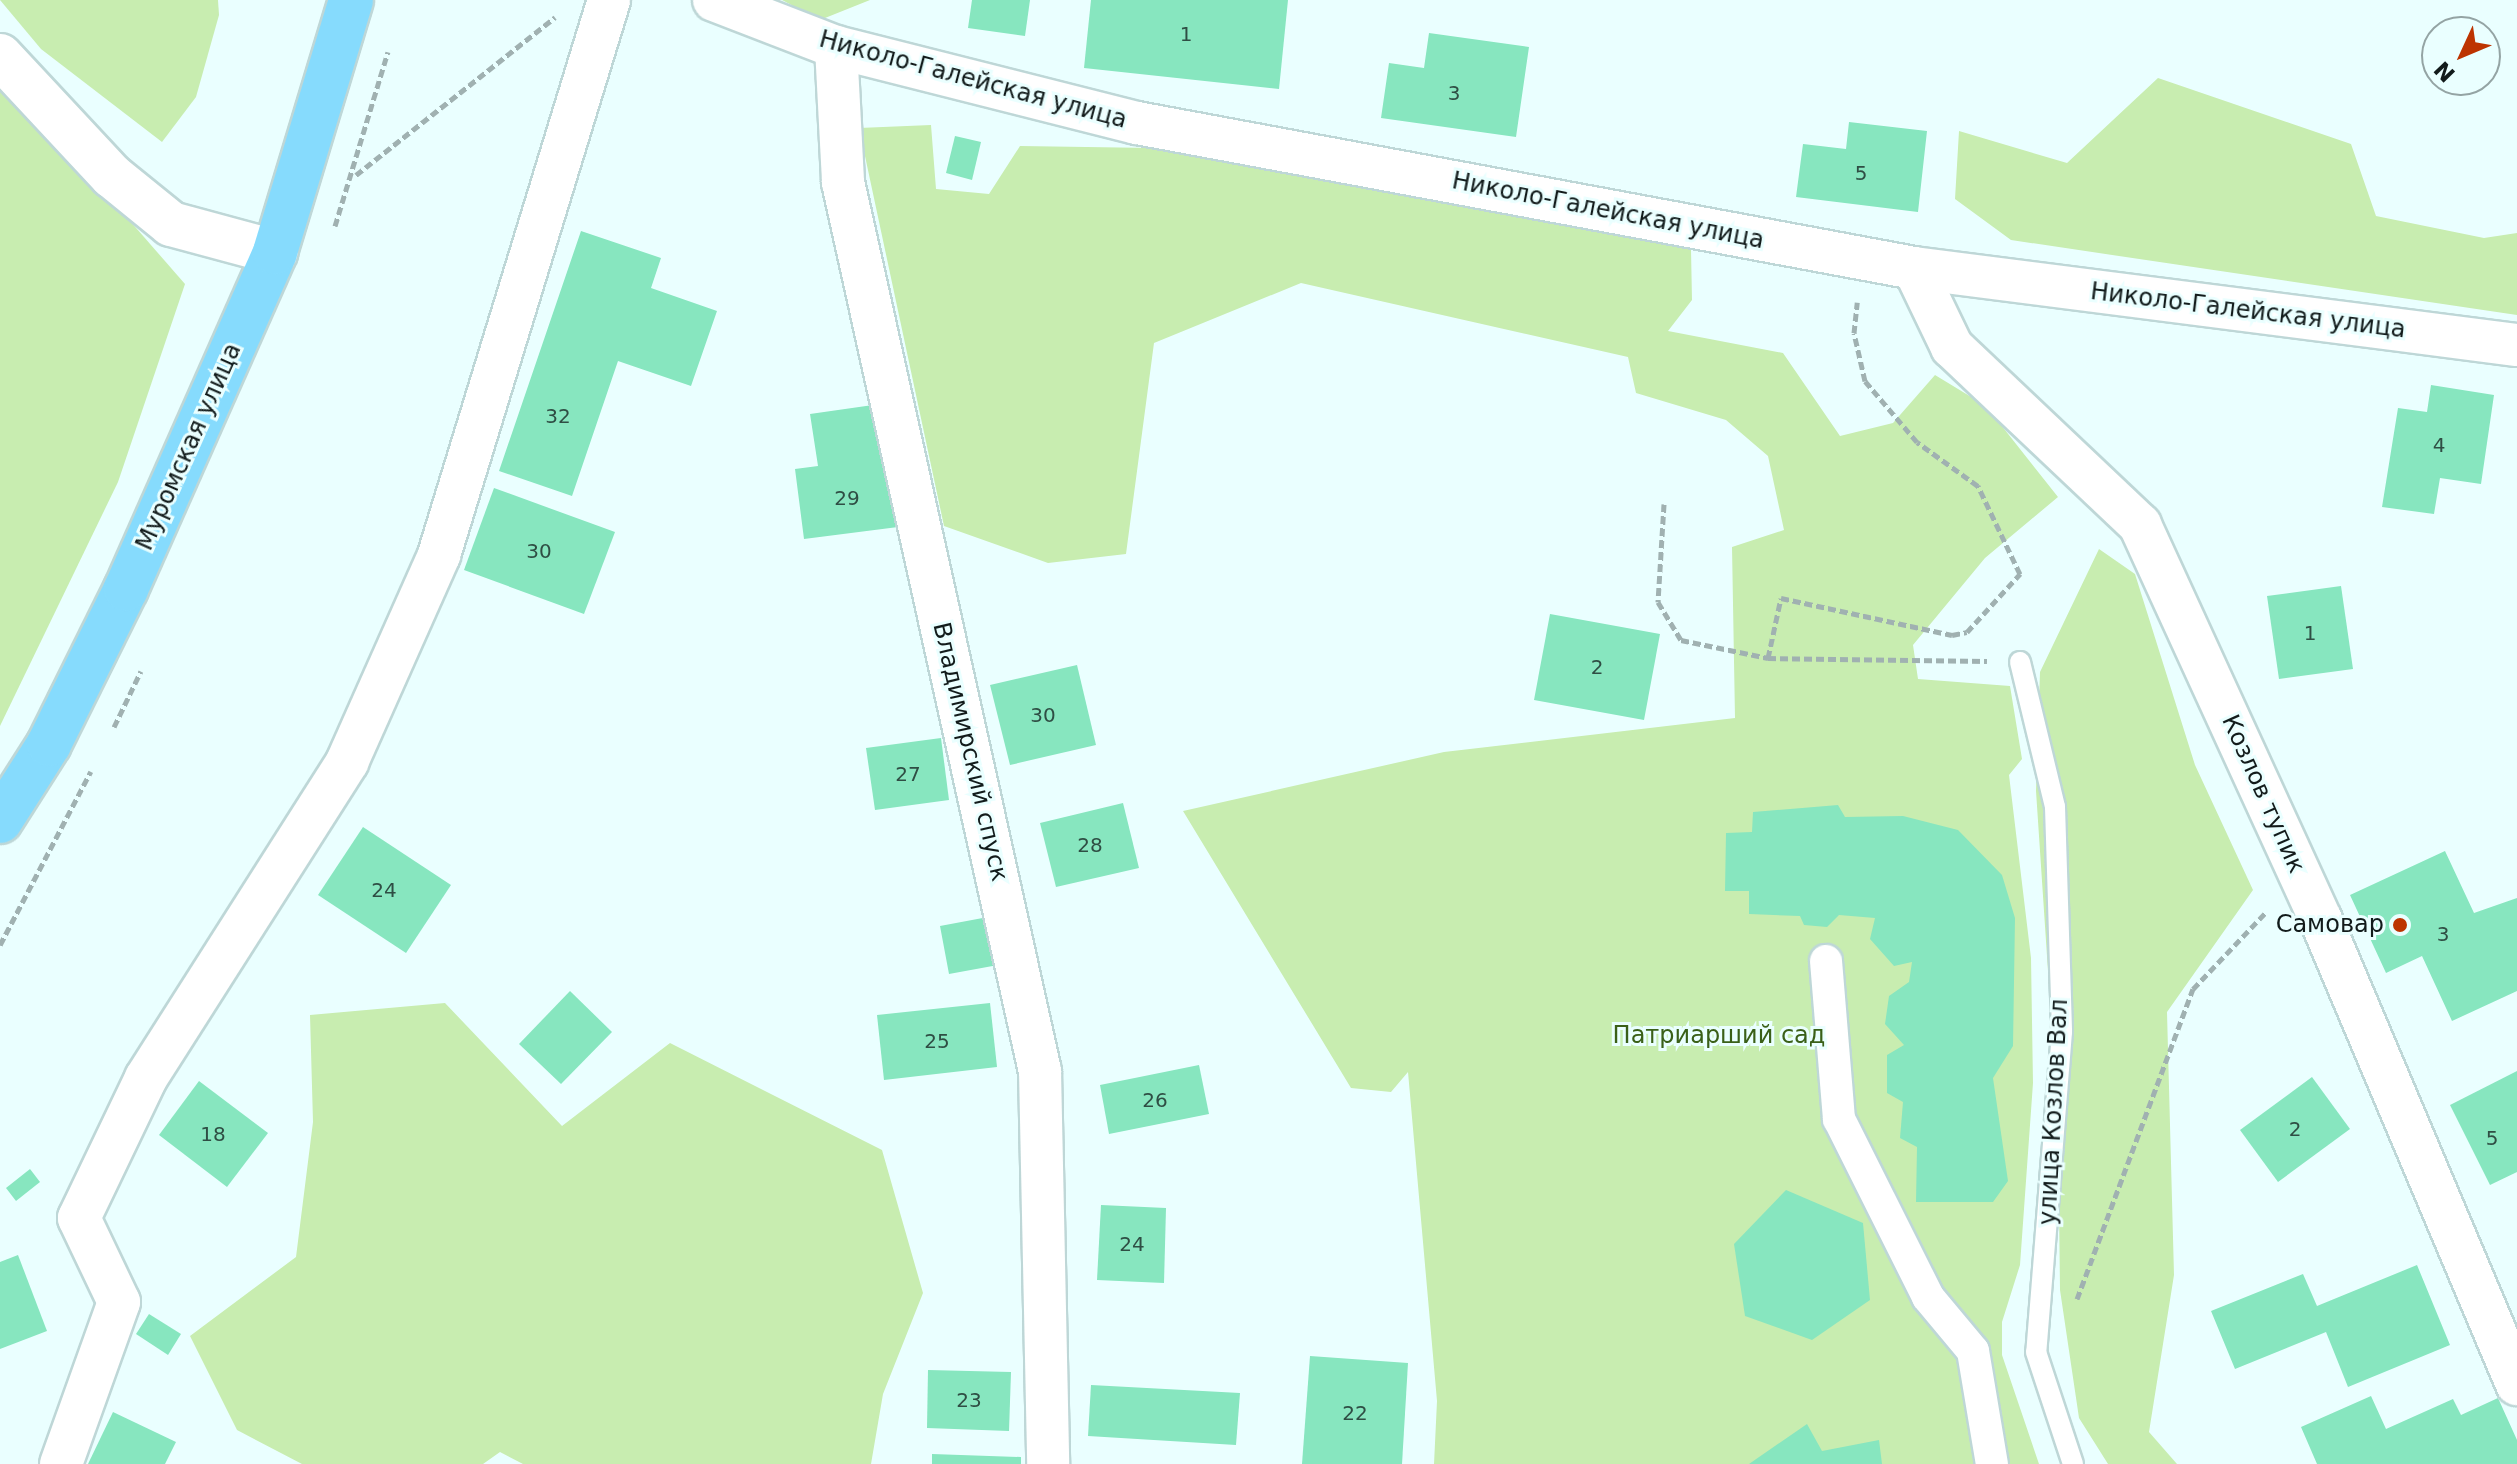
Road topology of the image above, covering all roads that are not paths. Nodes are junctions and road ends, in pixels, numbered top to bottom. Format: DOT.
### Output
graph roads {
  1 [pos="351,0"];
  2 [pos="609,0"];
  3 [pos="714,0"];
  4 [pos="836,47"];
  5 [pos="0,56"];
  6 [pos="275,252"];
  7 [pos="1914,268"];
  8 [pos="2517,345"];
  9 [pos="2020,662"];
  10 [pos="0,821"];
  11 [pos="1826,961"];
  12 [pos="2517,1384"];
  13 [pos="61,1464"];
  14 [pos="1048,1464"];
  15 [pos="1992,1464"];
  16 [pos="2073,1464"];
  1 -- 6 [label="main road, Муромская улица"];
  2 -- 13 [label="street"];
  3 -- 4 [label="street, Николо-Галейская улица"];
  4 -- 7 [label="street, Николо-Галейская улица"];
  4 -- 14 [label="street, Владимирский спуск"];
  5 -- 6 [label="street"];
  6 -- 10 [label="main road, Муромская улица"];
  7 -- 8 [label="street, Николо-Галейская улица"];
  7 -- 12 [label="street, Козлов тупик"];
  9 -- 16 [label="lane, улица Козлов Вал"];
  11 -- 15 [label="street"];
}
